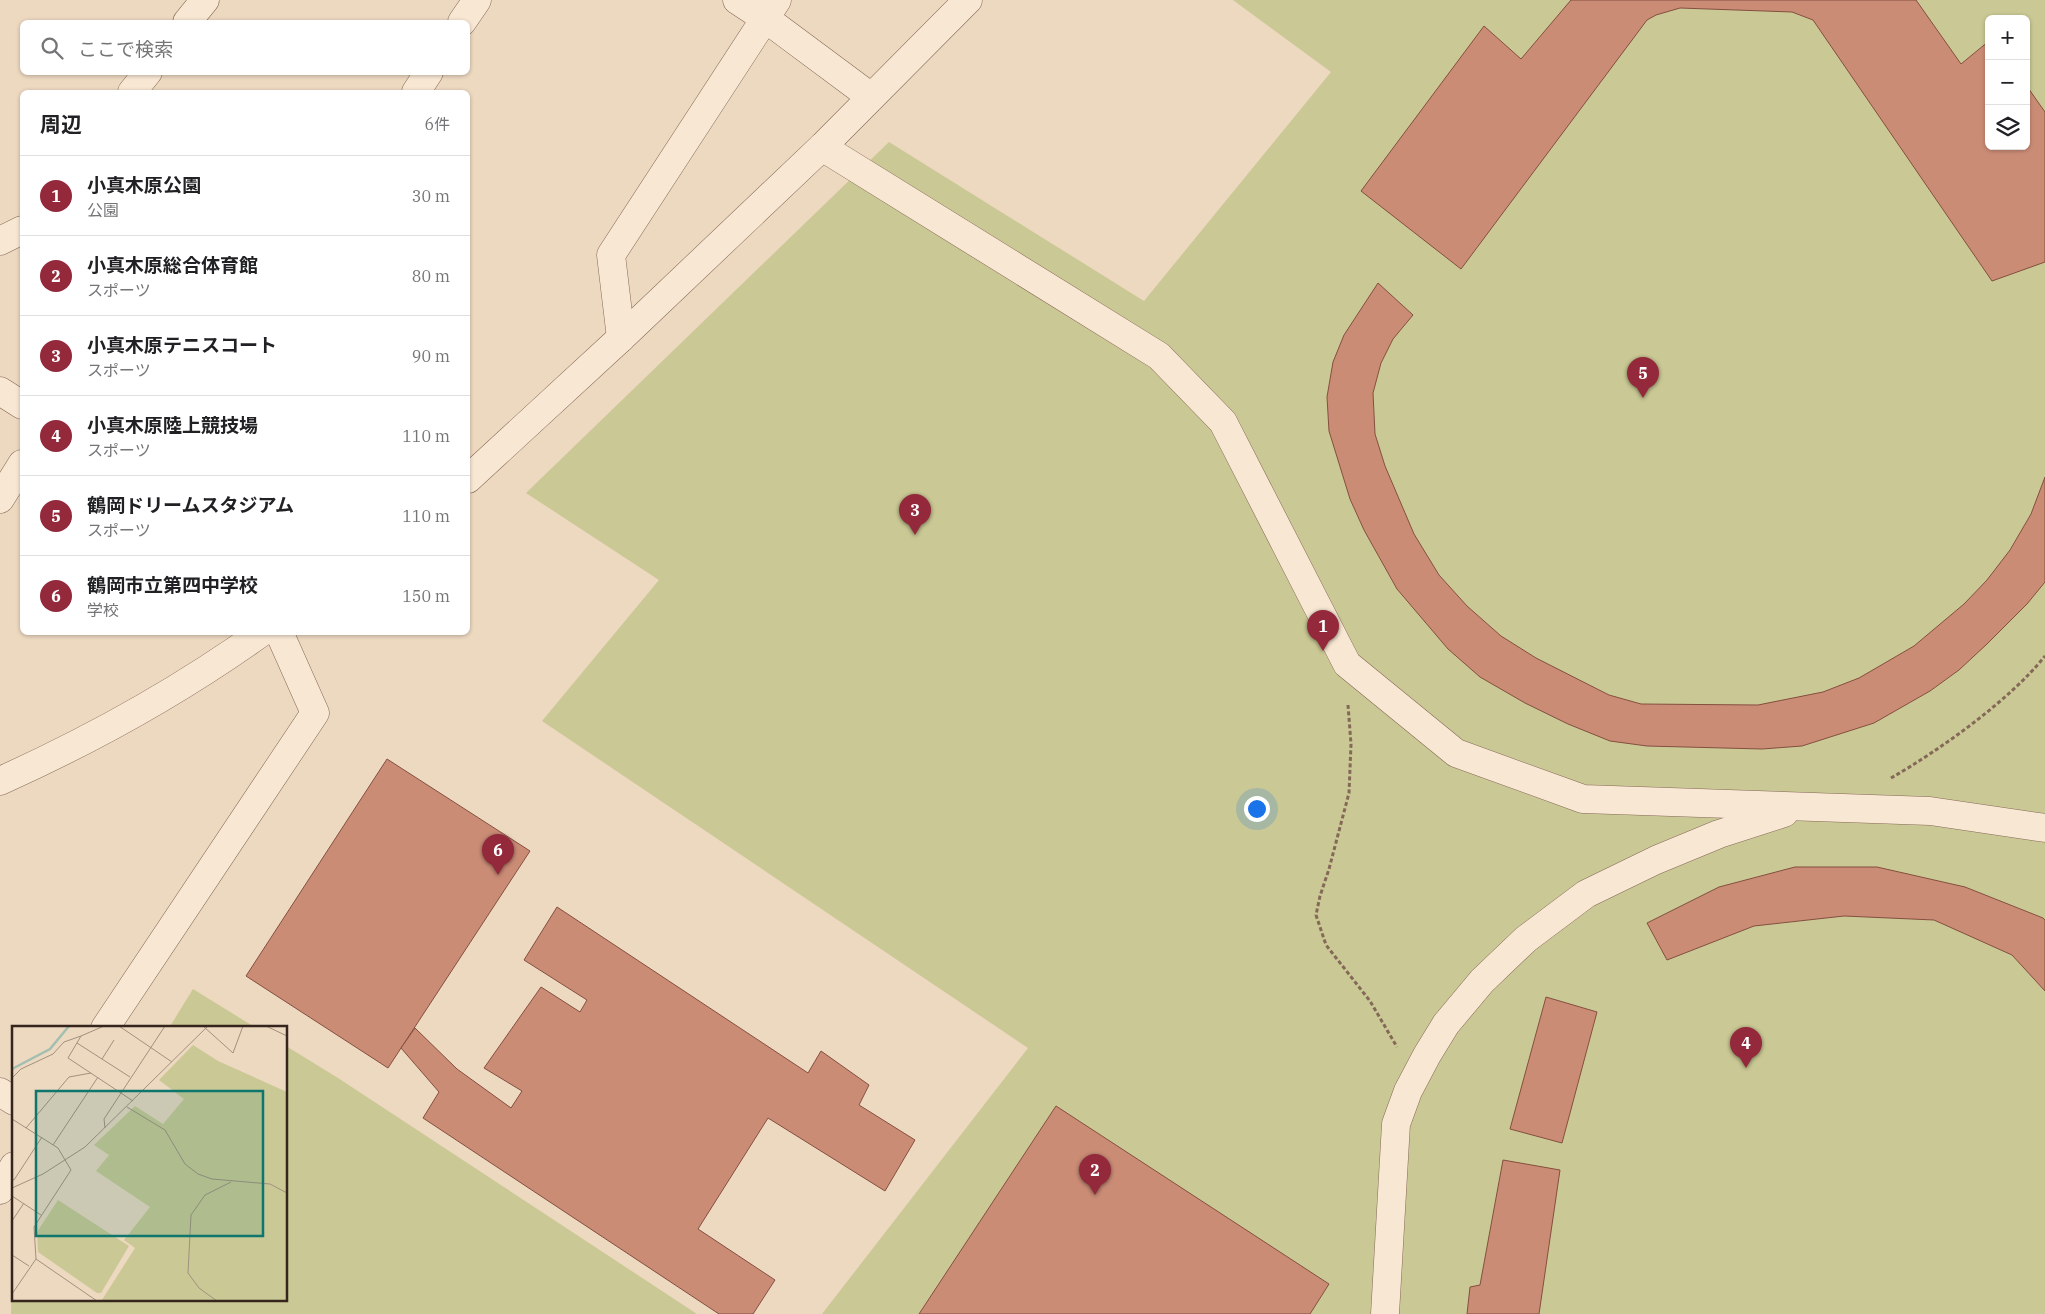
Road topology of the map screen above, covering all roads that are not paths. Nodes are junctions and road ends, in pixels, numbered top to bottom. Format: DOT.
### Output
graph roads {
  1 [pos="205,0"];
  2 [pos="477,0"];
  3 [pos="737,0"];
  4 [pos="968,0"];
  5 [pos="772,9"];
  6 [pos="189,20"];
  7 [pos="463,20"];
  8 [pos="146,75"];
  9 [pos="428,75"];
  10 [pos="134,90"];
  11 [pos="417,90"];
  12 [pos="871,97"];
  13 [pos="822,147"];
  14 [pos="20,231"];
  15 [pos="0,241"];
  16 [pos="621,338"];
  17 [pos="0,391"];
  18 [pos="20,404"];
  19 [pos="20,467"];
  20 [pos="470,477"];
  21 [pos="0,500"];
  22 [pos="258,635"];
  23 [pos="280,635"];
  24 [pos="0,781"];
  25 [pos="1802,807"];
  26 [pos="2045,828"];
  27 [pos="106,1026"];
  28 [pos="0,1092"];
  29 [pos="12,1100"];
  30 [pos="12,1169"];
  31 [pos="0,1190"];
  32 [pos="1385,1314"];
  1 -- 6 [label="street"];
  2 -- 7 [label="street"];
  3 -- 5 [label="street"];
  4 -- 12 [label="street"];
  5 -- 12 [label="street"];
  5 -- 16 [label="street"];
  8 -- 10 [label="street"];
  9 -- 11 [label="street"];
  12 -- 13 [label="street"];
  13 -- 16 [label="street"];
  13 -- 25 [label="street"];
  14 -- 15 [label="street"];
  16 -- 20 [label="street"];
  17 -- 18 [label="street"];
  19 -- 21 [label="street"];
  22 -- 24 [label="street"];
  23 -- 27 [label="street"];
  25 -- 26 [label="street"];
  25 -- 32 [label="street"];
  28 -- 29 [label="street"];
  30 -- 31 [label="street"];
}
